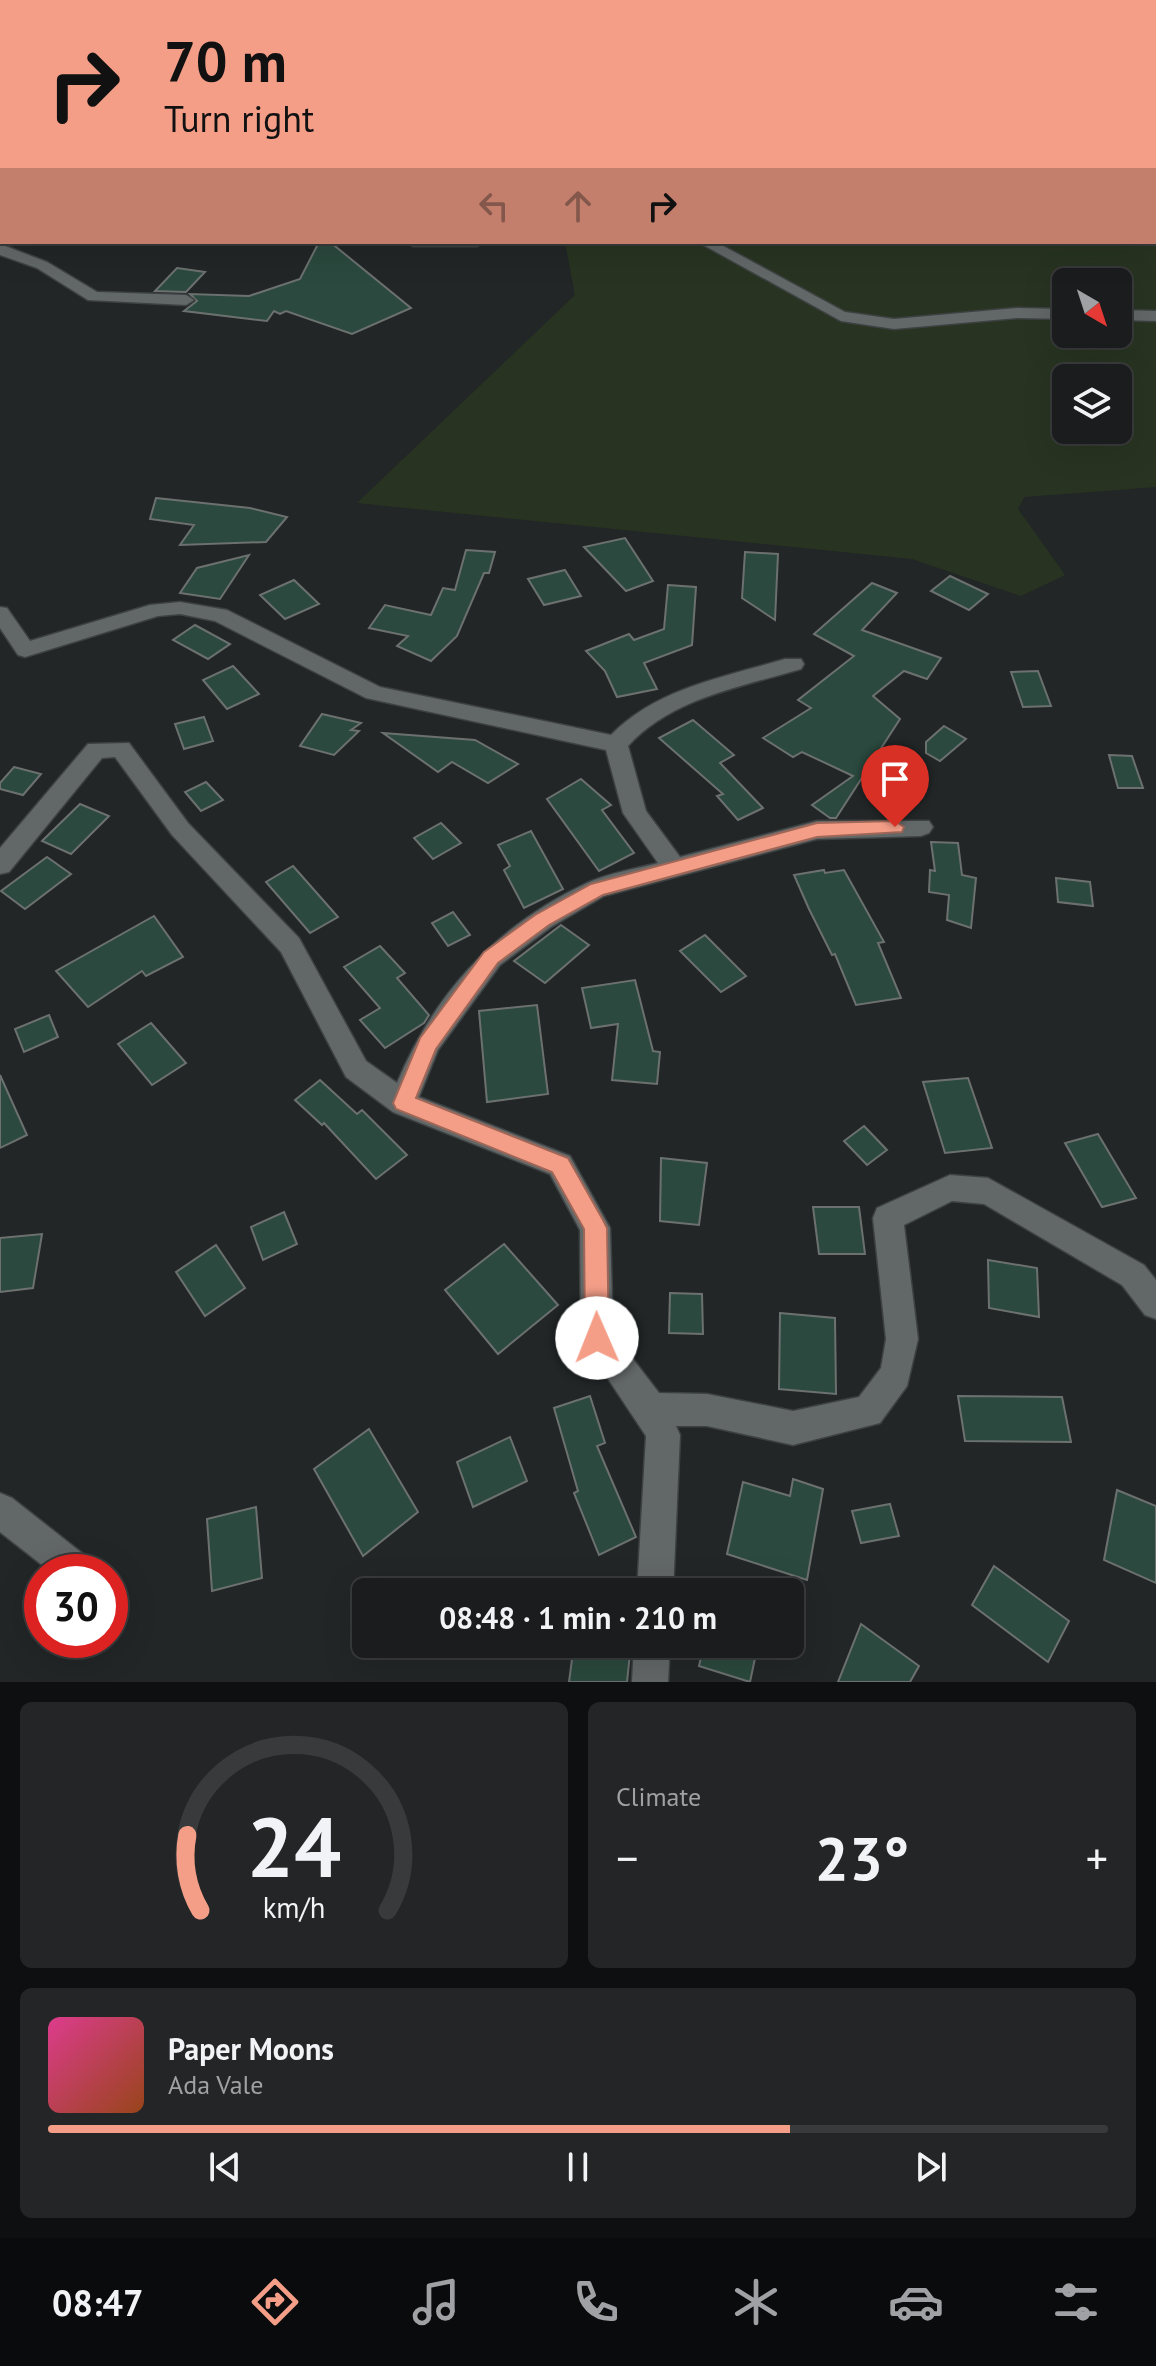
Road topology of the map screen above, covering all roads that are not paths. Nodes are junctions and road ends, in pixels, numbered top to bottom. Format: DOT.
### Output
graph roads {
  1 [pos="709,244"];
  2 [pos="0,248"];
  3 [pos="186,300"];
  4 [pos="1052,314"];
  5 [pos="1132,315"];
  6 [pos="1156,316"];
  7 [pos="0,613"];
  8 [pos="793,664"];
  9 [pos="616,744"];
  10 [pos="921,827"];
  11 [pos="0,865"];
  12 [pos="674,867"];
  13 [pos="403,1103"];
  14 [pos="1156,1304"];
  15 [pos="651,1409"];
  16 [pos="0,1510"];
  17 [pos="56,1554"];
  18 [pos="656,1578"];
  19 [pos="651,1658"];
  20 [pos="650,1682"];
  1 -- 4 [label="street"];
  2 -- 3 [label="street"];
  5 -- 6 [label="street"];
  7 -- 9 [label="street"];
  8 -- 9 [label="street"];
  9 -- 12 [label="street"];
  10 -- 12 [label="street"];
  11 -- 13 [label="street"];
  12 -- 13 [label="street"];
  13 -- 15 [label="street"];
  14 -- 15 [label="street"];
  15 -- 18 [label="street"];
  16 -- 17 [label="street"];
  19 -- 20 [label="street"];
}
